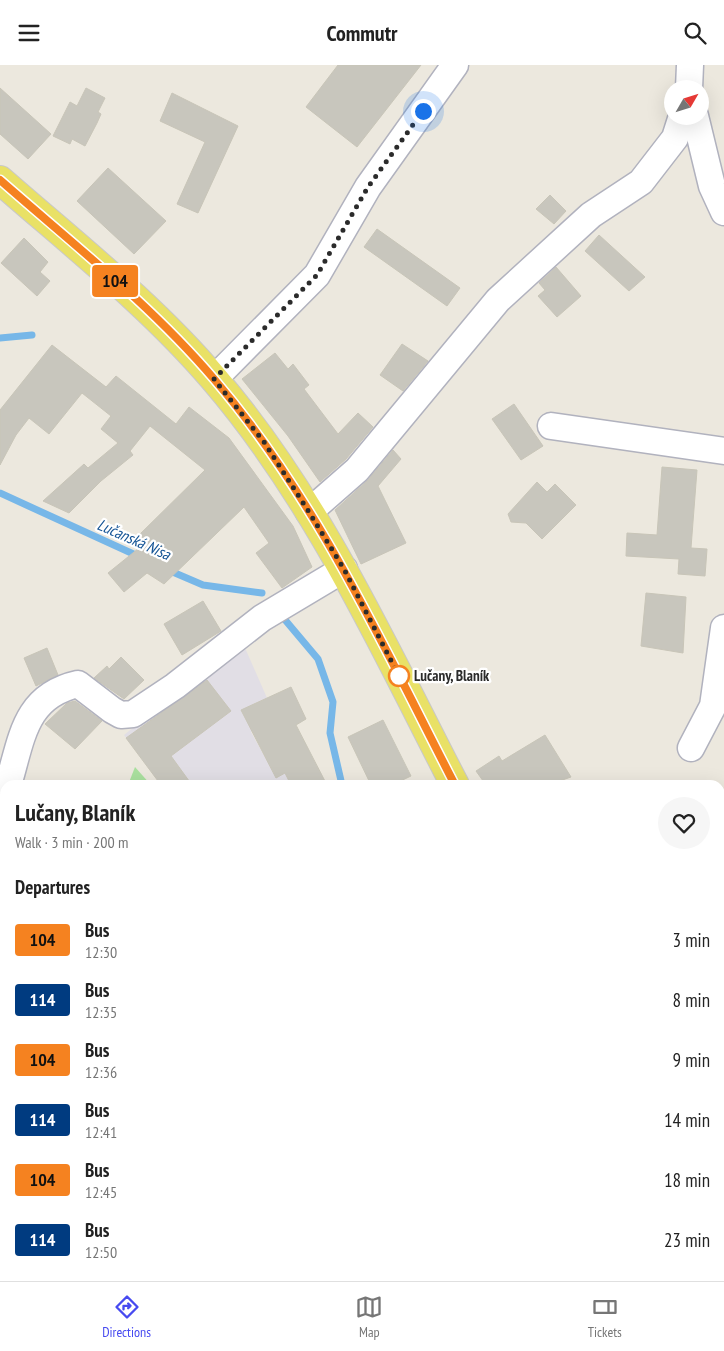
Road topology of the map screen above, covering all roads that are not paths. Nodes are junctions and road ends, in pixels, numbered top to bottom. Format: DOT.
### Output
graph roads {
  1 [pos="456,65"];
  2 [pos="690,65"];
  3 [pos="689,80"];
  4 [pos="679,125"];
  5 [pos="697,125"];
  6 [pos="0,180"];
  7 [pos="724,213"];
  8 [pos="214,379"];
  9 [pos="551,426"];
  10 [pos="724,451"];
  11 [pos="309,512"];
  12 [pos="344,569"];
  13 [pos="724,628"];
  14 [pos="691,748"];
  15 [pos="10,780"];
  16 [pos="452,780"];
  1 -- 8 [label="street"];
  2 -- 3 [label="street"];
  4 -- 11 [label="street"];
  5 -- 7 [label="street"];
  6 -- 8 [label="main road"];
  8 -- 11 [label="main road"];
  9 -- 10 [label="street"];
  11 -- 12 [label="main road"];
  12 -- 15 [label="street"];
  12 -- 16 [label="main road"];
  13 -- 14 [label="street"];
}
